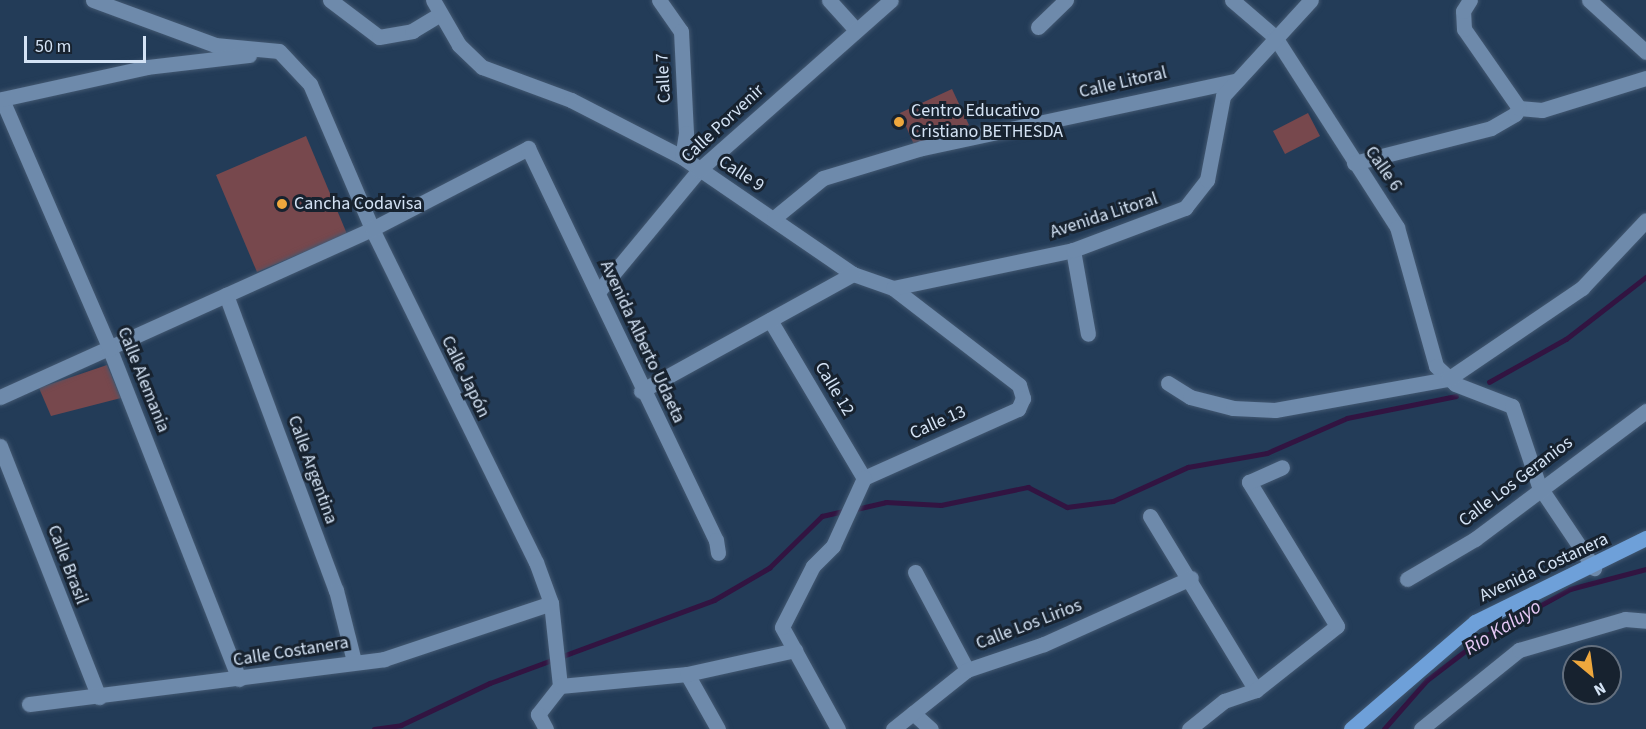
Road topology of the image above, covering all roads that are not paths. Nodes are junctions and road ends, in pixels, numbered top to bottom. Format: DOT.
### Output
graph roads {
  1 [pos="93,0"];
  2 [pos="330,0"];
  3 [pos="433,0"];
  4 [pos="659,0"];
  5 [pos="679,0"];
  6 [pos="829,0"];
  7 [pos="891,0"];
  8 [pos="1066,0"];
  9 [pos="1232,0"];
  10 [pos="1311,0"];
  11 [pos="1470,0"];
  12 [pos="1589,0"];
  13 [pos="439,15"];
  14 [pos="674,16"];
  15 [pos="1038,27"];
  16 [pos="856,30"];
  17 [pos="1275,37"];
  18 [pos="279,51"];
  19 [pos="1646,52"];
  20 [pos="1646,78"];
  21 [pos="1235,81"];
  22 [pos="1519,108"];
  23 [pos="682,157"];
  24 [pos="1354,163"];
  25 [pos="699,170"];
  26 [pos="774,218"];
  27 [pos="1646,220"];
  28 [pos="372,229"];
  29 [pos="1073,250"];
  30 [pos="852,274"];
  31 [pos="893,288"];
  32 [pos="598,292"];
  33 [pos="226,295"];
  34 [pos="770,320"];
  35 [pos="1088,334"];
  36 [pos="110,349"];
  37 [pos="1452,382"];
  38 [pos="1168,383"];
  39 [pos="641,391"];
  40 [pos="0,397"];
  41 [pos="1023,398"];
  42 [pos="1646,411"];
  43 [pos="0,446"];
  44 [pos="1282,467"];
  45 [pos="864,478"];
  46 [pos="1539,486"];
  47 [pos="1150,516"];
  48 [pos="1646,538"];
  49 [pos="718,553"];
  50 [pos="1594,568"];
  51 [pos="915,572"];
  52 [pos="1191,578"];
  53 [pos="1407,579"];
  54 [pos="551,608"];
  55 [pos="1646,621"];
  56 [pos="795,650"];
  57 [pos="354,661"];
  58 [pos="967,670"];
  59 [pos="687,674"];
  60 [pos="239,679"];
  61 [pos="560,686"];
  62 [pos="1256,690"];
  63 [pos="99,697"];
  64 [pos="29,704"];
  65 [pos="913,713"];
  66 [pos="546,729"];
  67 [pos="718,729"];
  68 [pos="838,729"];
  69 [pos="893,729"];
  70 [pos="931,729"];
  71 [pos="1189,729"];
  72 [pos="1351,729"];
  73 [pos="1421,729"];
  1 -- 18 [label="street"];
  2 -- 13 [label="street"];
  3 -- 13 [label="street, Calle 9"];
  4 -- 14 [label="street"];
  5 -- 14 [label="street"];
  6 -- 16 [label="street"];
  7 -- 16 [label="street, Calle Porvenir"];
  8 -- 15 [label="street"];
  9 -- 17 [label="street, Calle 6"];
  10 -- 17 [label="street, Avenida Litoral"];
  11 -- 22 [label="street"];
  12 -- 19 [label="street"];
  13 -- 23 [label="street, Calle 9"];
  14 -- 23 [label="street, Calle 7"];
  16 -- 25 [label="street, Calle Porvenir"];
  17 -- 21 [label="street, Avenida Litoral"];
  17 -- 24 [label="street, Calle 6"];
  18 -- 28 [label="street, Calle Japón"];
  18 -- 36 [label="street, Calle Alemania"];
  20 -- 22 [label="street"];
  21 -- 26 [label="street, Calle Litoral"];
  21 -- 29 [label="street, Avenida Litoral"];
  22 -- 24 [label="street"];
  23 -- 25 [label="street, Calle 9"];
  24 -- 37 [label="street, Calle 6"];
  25 -- 26 [label="street, Calle 9"];
  25 -- 32 [label="street, Calle Porvenir"];
  26 -- 30 [label="street, Calle 9"];
  27 -- 37 [label="street"];
  28 -- 32 [label="street, Avenida Alberto Udaeta"];
  28 -- 33 [label="street"];
  28 -- 54 [label="street, Calle Japón"];
  29 -- 31 [label="street, Avenida Litoral"];
  29 -- 35 [label="street"];
  30 -- 31 [label="street, Calle 9"];
  30 -- 34 [label="street"];
  31 -- 41 [label="street, Calle 9"];
  32 -- 39 [label="street, Avenida Alberto Udaeta"];
  33 -- 36 [label="street"];
  33 -- 57 [label="street, Calle Argentina"];
  34 -- 39 [label="street"];
  34 -- 45 [label="street, Calle 12"];
  36 -- 40 [label="street"];
  36 -- 60 [label="street, Calle Alemania"];
  37 -- 38 [label="street"];
  37 -- 46 [label="street"];
  39 -- 49 [label="street, Avenida Alberto Udaeta"];
  41 -- 45 [label="street, Calle 13"];
  42 -- 46 [label="street, Calle Los Geranios"];
  43 -- 63 [label="street, Calle Brasil"];
  44 -- 62 [label="street"];
  45 -- 56 [label="street"];
  46 -- 50 [label="street"];
  46 -- 53 [label="street, Calle Los Geranios"];
  47 -- 52 [label="street"];
  48 -- 50 [label="main road, Avenida Costanera"];
  50 -- 72 [label="main road, Avenida Costanera"];
  51 -- 58 [label="street"];
  52 -- 58 [label="street, Calle Los Lirios"];
  52 -- 62 [label="street"];
  54 -- 57 [label="street, Calle Costanera"];
  54 -- 61 [label="street, Calle Japón"];
  55 -- 73 [label="street"];
  56 -- 59 [label="street"];
  56 -- 68 [label="street"];
  57 -- 60 [label="street, Calle Costanera"];
  58 -- 65 [label="street, Calle Los Lirios"];
  59 -- 61 [label="street"];
  59 -- 67 [label="street"];
  60 -- 63 [label="street, Calle Costanera"];
  61 -- 66 [label="street"];
  62 -- 71 [label="street"];
  63 -- 64 [label="street, Calle Costanera"];
  65 -- 69 [label="street, Calle Los Lirios"];
  65 -- 70 [label="street"];
}
